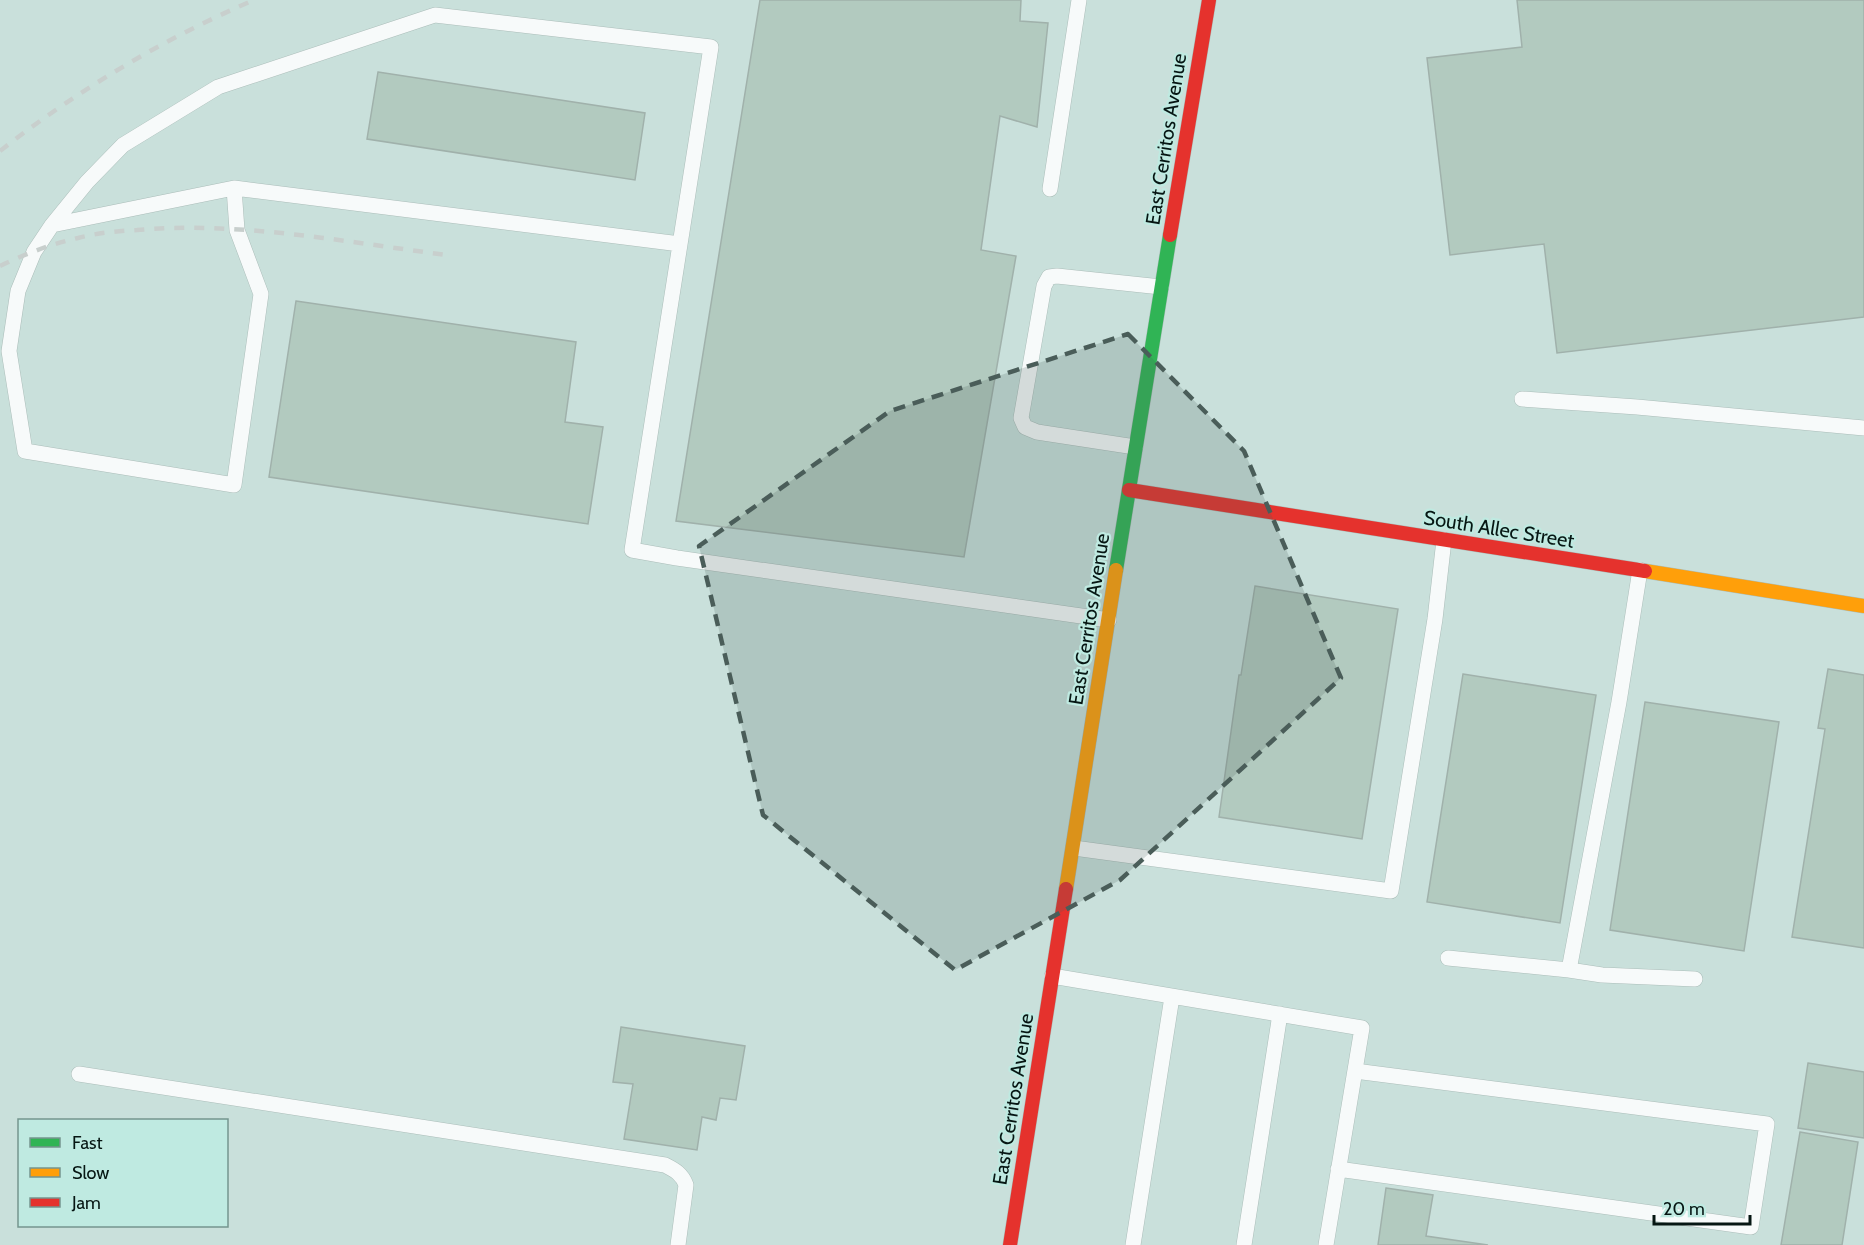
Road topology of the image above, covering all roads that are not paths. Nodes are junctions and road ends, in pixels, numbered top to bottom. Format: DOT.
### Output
graph roads {
  1 [pos="1079,0"];
  2 [pos="1209,0"];
  3 [pos="234,188"];
  4 [pos="1050,189"];
  5 [pos="52,225"];
  6 [pos="680,244"];
  7 [pos="1161,288"];
  8 [pos="1522,399"];
  9 [pos="1864,428"];
  10 [pos="1136,447"];
  11 [pos="1129,490"];
  12 [pos="1444,540"];
  13 [pos="1640,570"];
  14 [pos="1864,606"];
  15 [pos="1108,620"];
  16 [pos="1074,848"];
  17 [pos="1448,958"];
  18 [pos="1569,970"];
  19 [pos="1052,976"];
  20 [pos="1695,979"];
  21 [pos="1172,997"];
  22 [pos="1280,1014"];
  23 [pos="1355,1071"];
  24 [pos="79,1074"];
  25 [pos="1338,1169"];
  26 [pos="678,1245"];
  27 [pos="1010,1245"];
  28 [pos="1133,1245"];
  29 [pos="1244,1245"];
  30 [pos="1326,1245"];
  1 -- 4 [label="lane"];
  2 -- 7 [label="main road, East Cerritos Avenue"];
  3 -- 5 [label="lane"];
  3 -- 5 [label="lane"];
  3 -- 6 [label="lane"];
  5 -- 6 [label="lane"];
  6 -- 15 [label="lane"];
  7 -- 10 [label="main road, East Cerritos Avenue"];
  7 -- 10 [label="lane"];
  8 -- 9 [label="lane"];
  10 -- 11 [label="main road, East Cerritos Avenue"];
  11 -- 12 [label="main road, South Allec Street"];
  11 -- 15 [label="main road, East Cerritos Avenue"];
  12 -- 13 [label="main road, South Allec Street"];
  12 -- 16 [label="lane"];
  13 -- 14 [label="main road, South Allec Street"];
  13 -- 18 [label="lane"];
  15 -- 16 [label="main road, East Cerritos Avenue"];
  16 -- 19 [label="main road, East Cerritos Avenue"];
  17 -- 18 [label="lane"];
  18 -- 20 [label="lane"];
  19 -- 21 [label="lane"];
  19 -- 27 [label="main road, East Cerritos Avenue"];
  21 -- 22 [label="lane"];
  21 -- 28 [label="lane"];
  22 -- 23 [label="lane"];
  22 -- 29 [label="lane"];
  23 -- 25 [label="lane"];
  23 -- 25 [label="lane"];
  24 -- 26 [label="lane"];
  25 -- 30 [label="lane"];
}
